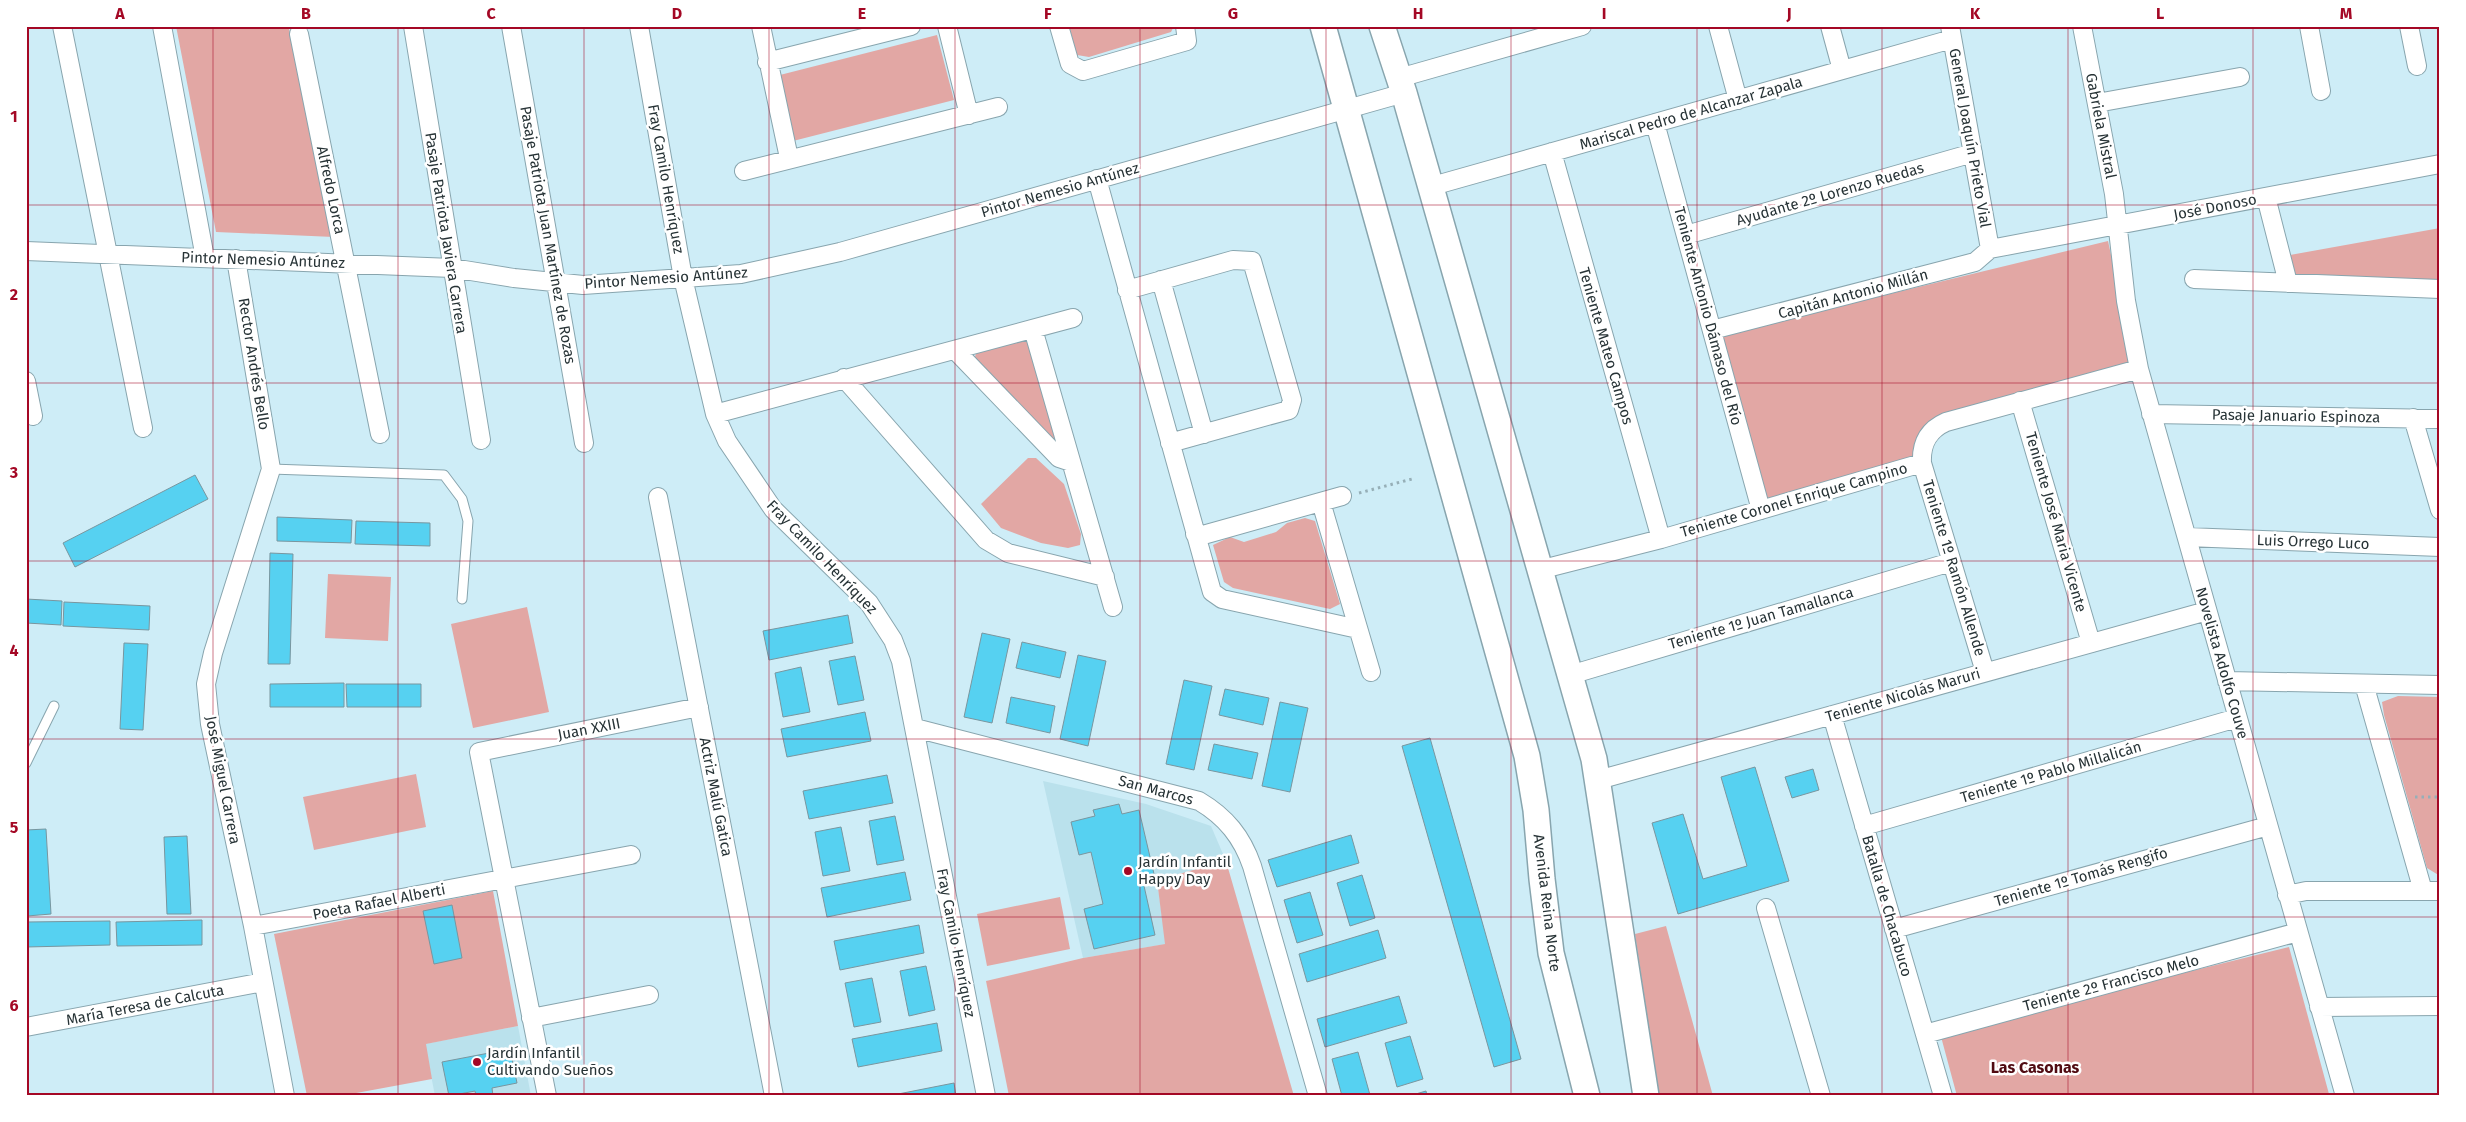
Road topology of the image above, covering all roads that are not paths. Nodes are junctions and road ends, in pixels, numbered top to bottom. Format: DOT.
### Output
graph roads {
  1 [pos="62,26"];
  2 [pos="162,26"];
  3 [pos="413,26"];
  4 [pos="511,26"];
  5 [pos="639,26"];
  6 [pos="761,26"];
  7 [pos="911,26"];
  8 [pos="947,26"];
  9 [pos="1059,26"];
  10 [pos="1185,26"];
  11 [pos="1323,26"];
  12 [pos="1382,26"];
  13 [pos="1582,26"];
  14 [pos="1718,26"];
  15 [pos="1830,26"];
  16 [pos="2082,26"];
  17 [pos="2309,26"];
  18 [pos="2409,26"];
  19 [pos="1951,33"];
  20 [pos="299,34"];
  21 [pos="767,62"];
  22 [pos="2417,66"];
  23 [pos="1842,70"];
  24 [pos="2240,77"];
  25 [pos="1401,86"];
  26 [pos="2321,91"];
  27 [pos="1738,100"];
  28 [pos="2096,103"];
  29 [pos="998,107"];
  30 [pos="1346,109"];
  31 [pos="969,115"];
  32 [pos="1655,123"];
  33 [pos="1552,152"];
  34 [pos="1973,153"];
  35 [pos="789,158"];
  36 [pos="2440,164"];
  37 [pos="744,171"];
  38 [pos="1097,180"];
  39 [pos="1429,187"];
  40 [pos="2266,197"];
  41 [pos="2117,226"];
  42 [pos="1686,236"];
  43 [pos="1990,249"];
  44 [pos="26,251"];
  45 [pos="108,254"];
  46 [pos="205,258"];
  47 [pos="236,259"];
  48 [pos="346,264"];
  49 [pos="452,268"];
  50 [pos="683,278"];
  51 [pos="2194,279"];
  52 [pos="1161,280"];
  53 [pos="557,282"];
  54 [pos="2288,283"];
  55 [pos="2440,289"];
  56 [pos="1127,290"];
  57 [pos="1073,318"];
  58 [pos="1034,329"];
  59 [pos="1712,330"];
  60 [pos="955,350"];
  61 [pos="2139,369"];
  62 [pos="844,378"];
  63 [pos="26,381"];
  64 [pos="2020,401"];
  65 [pos="714,414"];
  66 [pos="2151,414"];
  67 [pos="33,416"];
  68 [pos="2413,418"];
  69 [pos="2440,419"];
  70 [pos="143,428"];
  71 [pos="380,434"];
  72 [pos="1204,434"];
  73 [pos="480,440"];
  74 [pos="584,443"];
  75 [pos="1170,444"];
  76 [pos="1071,462"];
  77 [pos="1922,463"];
  78 [pos="271,470"];
  79 [pos="1342,496"];
  80 [pos="658,498"];
  81 [pos="1321,502"];
  82 [pos="1761,510"];
  83 [pos="2440,510"];
  84 [pos="1195,534"];
  85 [pos="2186,536"];
  86 [pos="1661,539"];
  87 [pos="2440,547"];
  88 [pos="1952,562"];
  89 [pos="1539,570"];
  90 [pos="1105,577"];
  91 [pos="462,600"];
  92 [pos="1113,607"];
  93 [pos="2208,610"];
  94 [pos="1358,629"];
  95 [pos="2091,643"];
  96 [pos="1371,672"];
  97 [pos="1985,672"];
  98 [pos="1570,675"];
  99 [pos="2227,681"];
  100 [pos="2364,684"];
  101 [pos="2440,685"];
  102 [pos="54,706"];
  103 [pos="699,707"];
  104 [pos="1832,715"];
  105 [pos="2237,718"];
  106 [pos="915,728"];
  107 [pos="26,763"];
  108 [pos="1598,780"];
  109 [pos="1864,826"];
  110 [pos="2268,826"];
  111 [pos="631,854"];
  112 [pos="505,878"];
  113 [pos="2432,891"];
  114 [pos="2287,895"];
  115 [pos="1766,908"];
  116 [pos="253,926"];
  117 [pos="1894,929"];
  118 [pos="2298,932"];
  119 [pos="263,982"];
  120 [pos="649,995"];
  121 [pos="2440,1006"];
  122 [pos="2319,1007"];
  123 [pos="531,1018"];
  124 [pos="26,1027"];
  125 [pos="1925,1034"];
  126 [pos="285,1096"];
  127 [pos="547,1096"];
  128 [pos="774,1096"];
  129 [pos="986,1096"];
  130 [pos="1318,1096"];
  131 [pos="1587,1096"];
  132 [pos="1646,1096"];
  133 [pos="1821,1096"];
  134 [pos="1943,1096"];
  135 [pos="2345,1096"];
  1 -- 45 [label="street"];
  2 -- 46 [label="street"];
  3 -- 49 [label="street, Pasaje Patriota Javiera Carrera"];
  4 -- 53 [label="street, Pasaje Patriota Juan Martínez de Rozas"];
  5 -- 50 [label="street, Fray Camilo Henríquez"];
  6 -- 21 [label="street"];
  7 -- 21 [label="street"];
  8 -- 31 [label="street"];
  9 -- 10 [label="street"];
  11 -- 30 [label="street, Avenida Reina Norte"];
  12 -- 25 [label="street"];
  13 -- 25 [label="street, Pintor Nemesio Antúnez"];
  14 -- 27 [label="street"];
  15 -- 23 [label="street"];
  16 -- 28 [label="street, Gabriela Mistral"];
  17 -- 26 [label="street"];
  18 -- 22 [label="street"];
  19 -- 23 [label="street, Mariscal Pedro de Alcanzar Zapala"];
  19 -- 34 [label="street, General Joaquín Prieto Vial"];
  20 -- 48 [label="street, Alfredo Lorca"];
  21 -- 35 [label="street"];
  23 -- 27 [label="street, Mariscal Pedro de Alcanzar Zapala"];
  24 -- 28 [label="street"];
  25 -- 30 [label="street, Pintor Nemesio Antúnez"];
  25 -- 39 [label="street"];
  27 -- 32 [label="street, Mariscal Pedro de Alcanzar Zapala"];
  28 -- 41 [label="street, Gabriela Mistral"];
  29 -- 31 [label="street"];
  30 -- 38 [label="street, Pintor Nemesio Antúnez"];
  30 -- 131 [label="street, Avenida Reina Norte"];
  31 -- 35 [label="street"];
  32 -- 33 [label="street, Mariscal Pedro de Alcanzar Zapala"];
  32 -- 42 [label="street, Teniente Antonio Dámaso del Río"];
  33 -- 39 [label="street, Mariscal Pedro de Alcanzar Zapala"];
  33 -- 86 [label="street, Teniente Mateo Campos"];
  34 -- 42 [label="street, Ayudante 2º Lorenzo Ruedas"];
  34 -- 43 [label="street, General Joaquín Prieto Vial"];
  35 -- 37 [label="street"];
  36 -- 40 [label="street, José Donoso"];
  38 -- 50 [label="street, Pintor Nemesio Antúnez"];
  38 -- 56 [label="street"];
  39 -- 89 [label="street"];
  40 -- 41 [label="street, José Donoso"];
  40 -- 54 [label="street"];
  41 -- 43 [label="street, José Donoso"];
  41 -- 61 [label="street, Novelista Adolfo Couve"];
  42 -- 59 [label="street, Teniente Antonio Dámaso del Río"];
  43 -- 59 [label="street, Capitán Antonio Millán"];
  44 -- 45 [label="street, Pintor Nemesio Antúnez"];
  45 -- 46 [label="street, Pintor Nemesio Antúnez"];
  45 -- 70 [label="street"];
  46 -- 47 [label="street, Pintor Nemesio Antúnez"];
  47 -- 48 [label="street, Pintor Nemesio Antúnez"];
  47 -- 78 [label="street, Rector Andrés Bello"];
  48 -- 49 [label="street, Pintor Nemesio Antúnez"];
  48 -- 71 [label="street, Alfredo Lorca"];
  49 -- 53 [label="street, Pintor Nemesio Antúnez"];
  49 -- 73 [label="street, Pasaje Patriota Javiera Carrera"];
  50 -- 53 [label="street, Pintor Nemesio Antúnez"];
  50 -- 65 [label="street, Fray Camilo Henríquez"];
  51 -- 54 [label="street"];
  52 -- 56 [label="street"];
  52 -- 72 [label="street"];
  52 -- 72 [label="street"];
  53 -- 74 [label="street, Pasaje Patriota Juan Martínez de Rozas"];
  54 -- 55 [label="street"];
  56 -- 75 [label="street"];
  57 -- 58 [label="street"];
  58 -- 60 [label="street"];
  58 -- 76 [label="street"];
  59 -- 82 [label="street, Teniente Antonio Dámaso del Río"];
  60 -- 62 [label="street"];
  60 -- 76 [label="street"];
  61 -- 64 [label="street, Teniente Coronel Enrique Campino"];
  61 -- 66 [label="street, Novelista Adolfo Couve"];
  62 -- 65 [label="street"];
  62 -- 90 [label="street"];
  63 -- 67 [label="street"];
  64 -- 77 [label="street, Teniente Coronel Enrique Campino"];
  64 -- 95 [label="street, Teniente José Maria Vicente"];
  65 -- 106 [label="street, Fray Camilo Henríquez"];
  66 -- 68 [label="street, Pasaje Januario Espinoza"];
  66 -- 85 [label="street, Novelista Adolfo Couve"];
  68 -- 69 [label="street, Pasaje Januario Espinoza"];
  68 -- 83 [label="street"];
  72 -- 75 [label="street"];
  75 -- 84 [label="street"];
  76 -- 90 [label="street"];
  77 -- 82 [label="street, Teniente Coronel Enrique Campino"];
  77 -- 88 [label="street, Teniente 1º Ramón Allende"];
  78 -- 91 [label="lane"];
  78 -- 116 [label="street, José Miguel Carrera"];
  79 -- 81 [label="street"];
  80 -- 103 [label="street, Actriz Malú Gatica"];
  81 -- 84 [label="street"];
  81 -- 94 [label="street"];
  82 -- 86 [label="street, Teniente Coronel Enrique Campino"];
  84 -- 94 [label="street"];
  85 -- 87 [label="street, Luis Orrego Luco"];
  85 -- 93 [label="street, Novelista Adolfo Couve"];
  86 -- 89 [label="street, Teniente Coronel Enrique Campino"];
  88 -- 97 [label="street, Teniente 1º Ramón Allende"];
  88 -- 98 [label="street, Teniente 1º Juan Tamallanca"];
  89 -- 98 [label="street"];
  90 -- 92 [label="street"];
  93 -- 95 [label="street, Teniente Nicolás Maruri"];
  93 -- 99 [label="street, Novelista Adolfo Couve"];
  94 -- 96 [label="street"];
  95 -- 97 [label="street, Teniente Nicolás Maruri"];
  97 -- 104 [label="street, Teniente Nicolás Maruri"];
  98 -- 108 [label="street"];
  99 -- 100 [label="street"];
  99 -- 105 [label="street, Novelista Adolfo Couve"];
  100 -- 101 [label="street"];
  100 -- 113 [label="street"];
  102 -- 107 [label="lane"];
  103 -- 112 [label="street, Juan XXIII"];
  103 -- 128 [label="street, Actriz Malú Gatica"];
  104 -- 108 [label="street, Teniente Nicolás Maruri"];
  104 -- 109 [label="street, Batalla de Chacabuco"];
  105 -- 109 [label="street, Teniente 1º Pablo Millalicán"];
  105 -- 110 [label="street, Novelista Adolfo Couve"];
  106 -- 129 [label="street, Fray Camilo Henríquez"];
  106 -- 130 [label="street, San Marcos"];
  108 -- 132 [label="street"];
  109 -- 117 [label="street, Batalla de Chacabuco"];
  110 -- 114 [label="street, Novelista Adolfo Couve"];
  110 -- 117 [label="street, Teniente 1º Tomás Rengifo"];
  111 -- 112 [label="street, Poeta Rafael Alberti"];
  112 -- 116 [label="street, Poeta Rafael Alberti"];
  112 -- 123 [label="street"];
  113 -- 114 [label="street"];
  114 -- 118 [label="street, Novelista Adolfo Couve"];
  115 -- 133 [label="street"];
  116 -- 119 [label="street, José Miguel Carrera"];
  117 -- 125 [label="street, Batalla de Chacabuco"];
  118 -- 122 [label="street, Novelista Adolfo Couve"];
  118 -- 125 [label="street, Teniente 2º Francisco Melo"];
  119 -- 124 [label="street, María Teresa de Calcuta"];
  119 -- 126 [label="street, José Miguel Carrera"];
  120 -- 123 [label="street"];
  121 -- 122 [label="street"];
  122 -- 135 [label="street, Novelista Adolfo Couve"];
  123 -- 127 [label="street"];
  125 -- 134 [label="street, Batalla de Chacabuco"];
}
